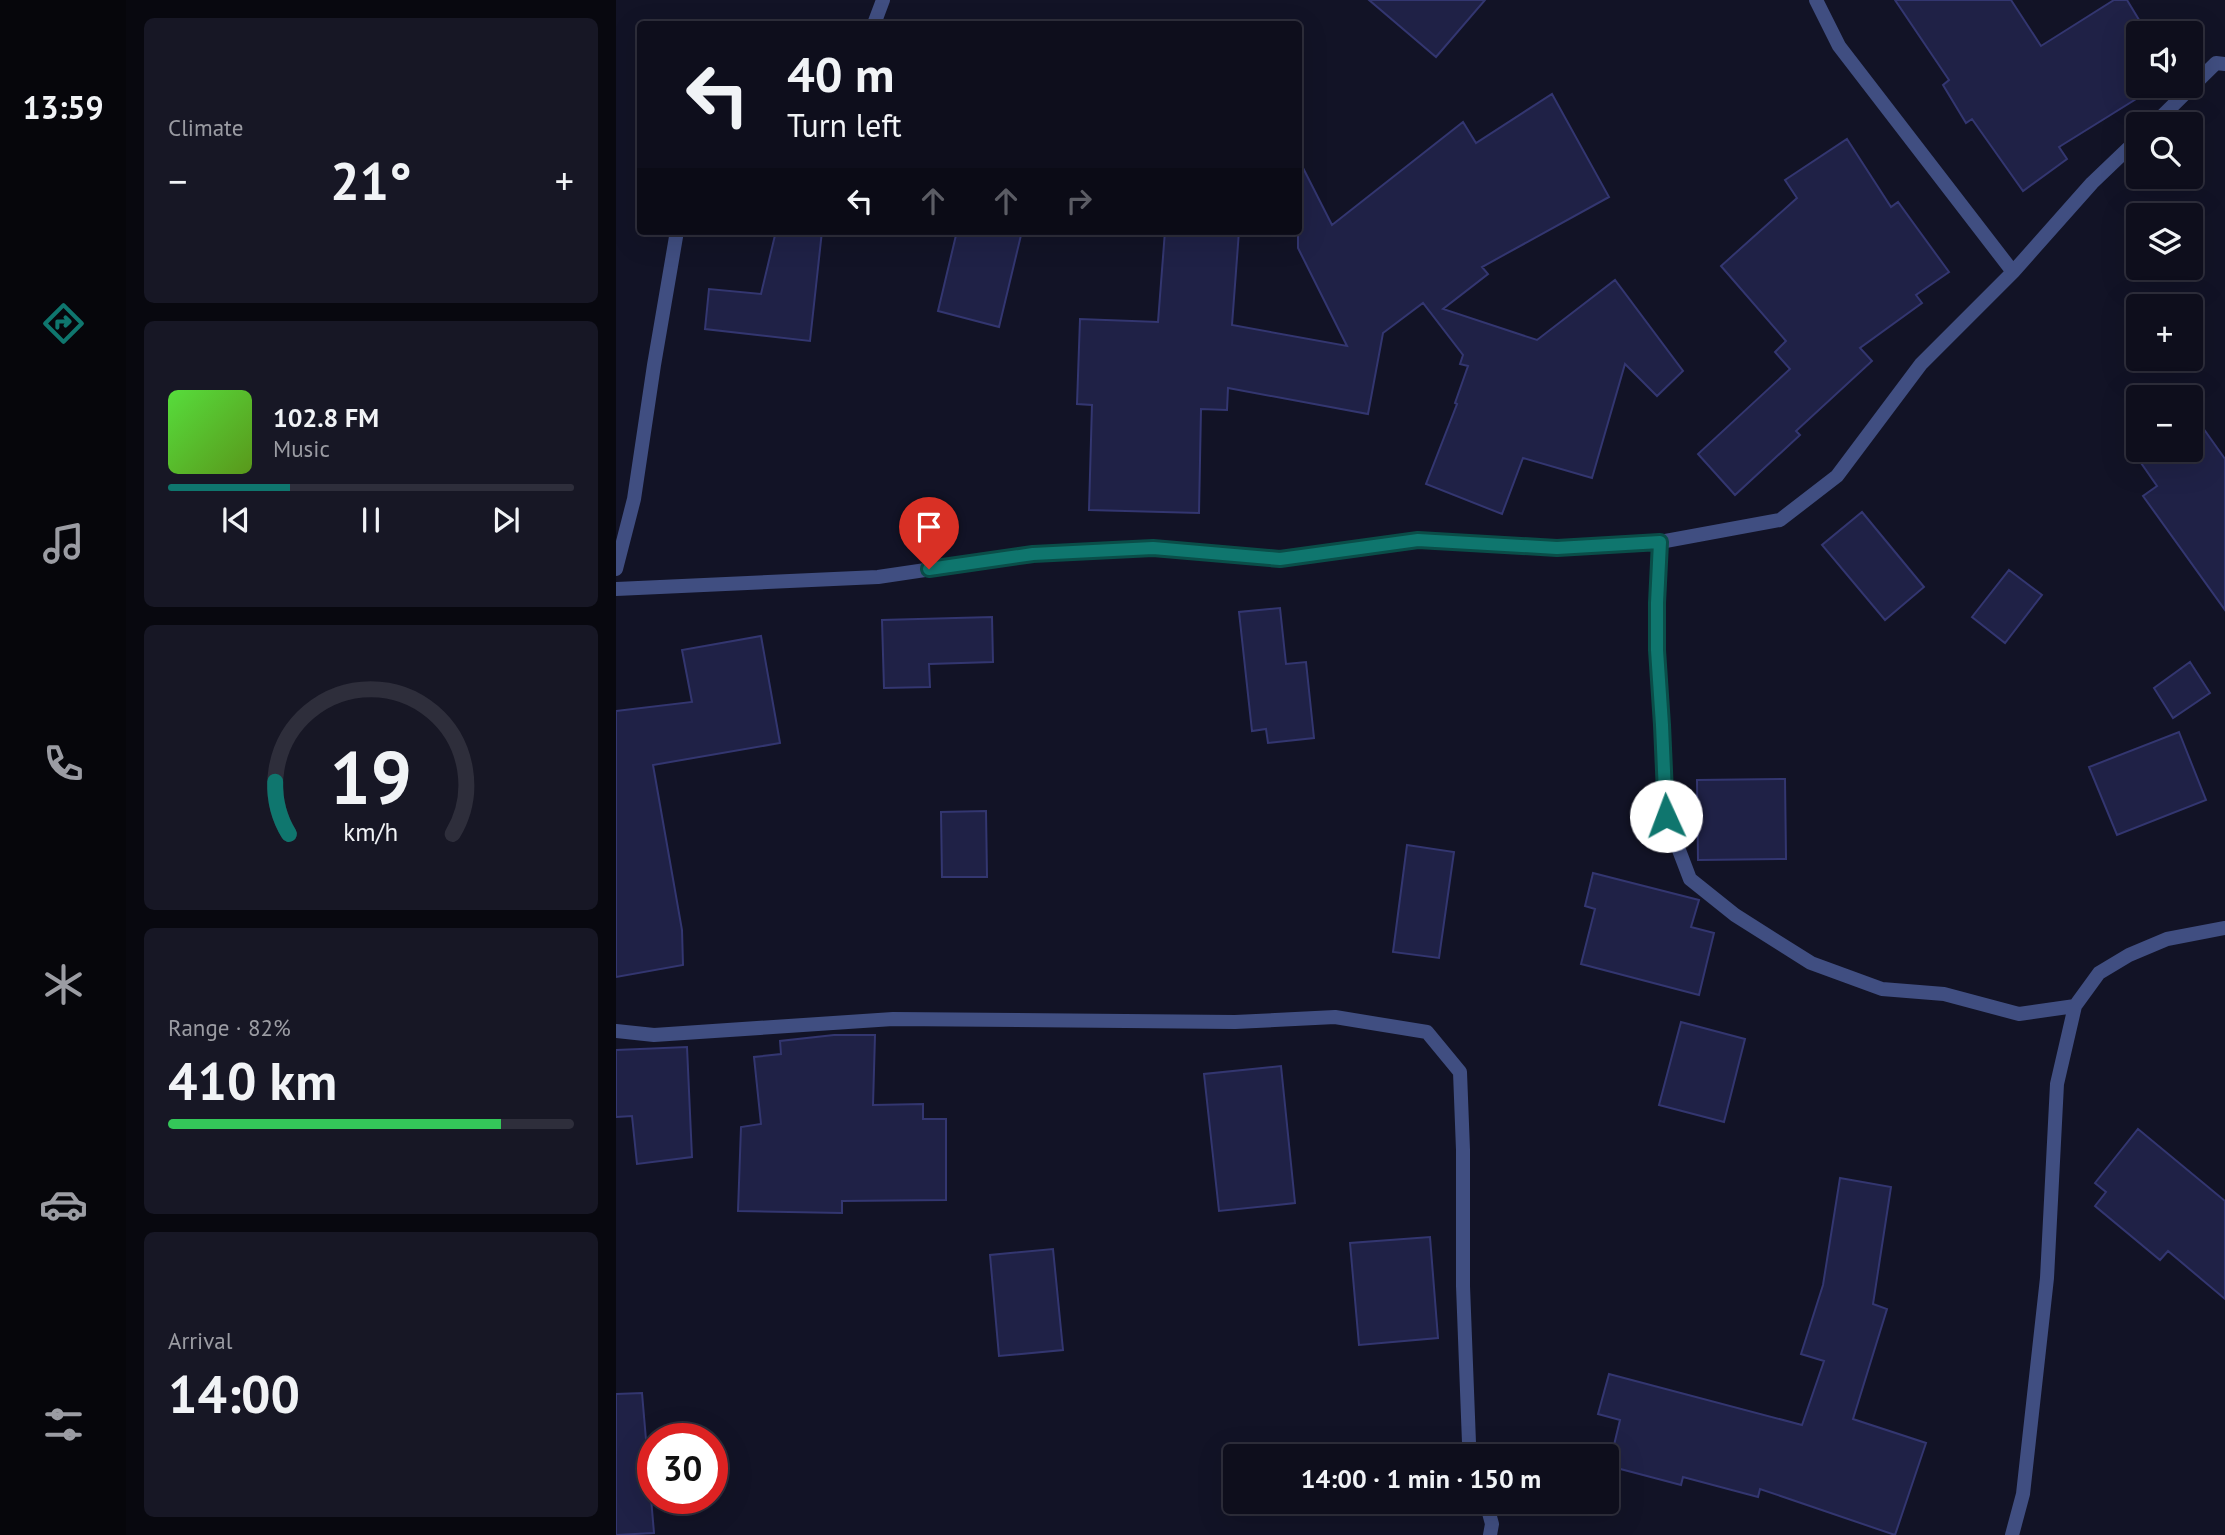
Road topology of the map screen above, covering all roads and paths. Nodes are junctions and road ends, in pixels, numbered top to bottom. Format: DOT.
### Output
graph roads {
  1 [pos="883,0"];
  2 [pos="1816,0"];
  3 [pos="875,21"];
  4 [pos="2225,64"];
  5 [pos="2166,112"];
  6 [pos="2126,150"];
  7 [pos="676,235"];
  8 [pos="2013,272"];
  9 [pos="1660,542"];
  10 [pos="616,569"];
  11 [pos="616,589"];
  12 [pos="2225,928"];
  13 [pos="2075,1006"];
  14 [pos="616,1031"];
  15 [pos="1469,1444"];
  16 [pos="1489,1514"];
  17 [pos="1490,1535"];
  18 [pos="2012,1535"];
  1 -- 3 [label="street"];
  2 -- 8 [label="street"];
  4 -- 5 [label="street"];
  6 -- 8 [label="street"];
  7 -- 10 [label="street"];
  8 -- 9 [label="street"];
  9 -- 11 [label="street"];
  9 -- 13 [label="street"];
  12 -- 13 [label="street"];
  13 -- 18 [label="street"];
  14 -- 15 [label="street"];
  16 -- 17 [label="street"];
}
